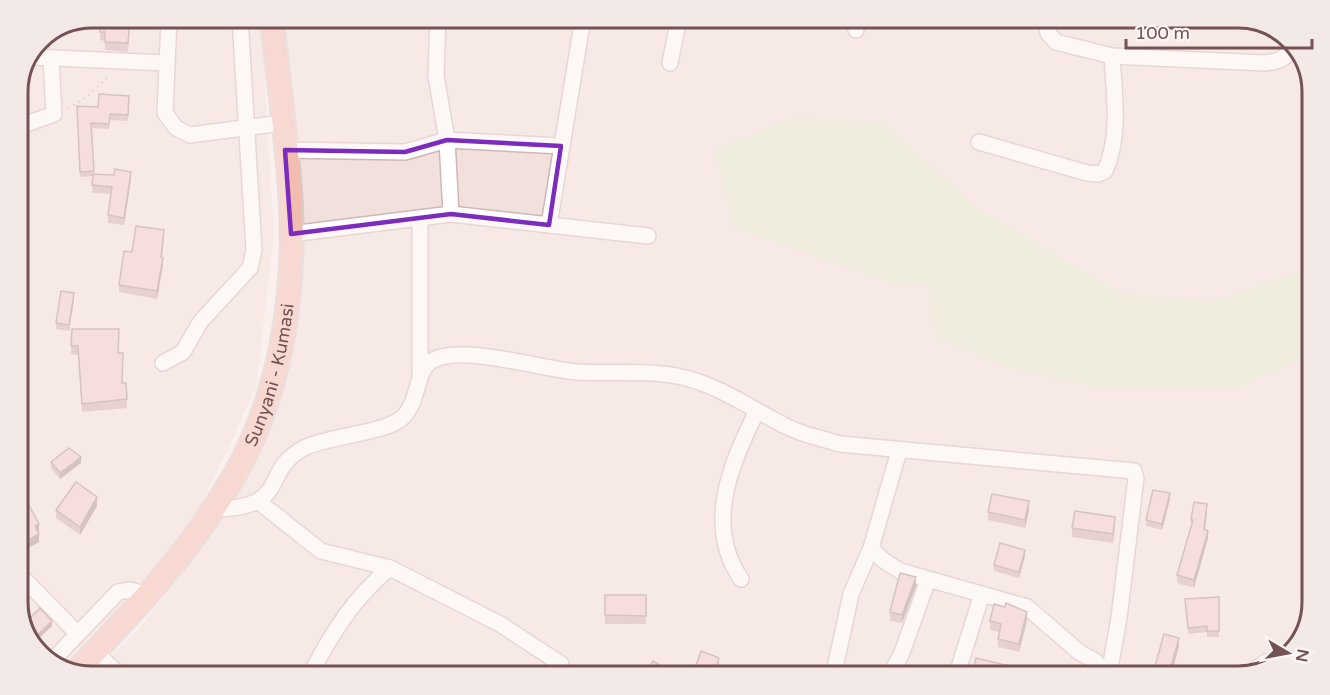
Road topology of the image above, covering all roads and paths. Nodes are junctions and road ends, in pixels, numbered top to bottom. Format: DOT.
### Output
graph roads {
  1 [pos="168,28"];
  2 [pos="241,28"];
  3 [pos="273,28"];
  4 [pos="438,28"];
  5 [pos="581,28"];
  6 [pos="677,28"];
  7 [pos="1048,28"];
  8 [pos="1289,54"];
  9 [pos="1112,56"];
  10 [pos="39,57"];
  11 [pos="51,58"];
  12 [pos="123,63"];
  13 [pos="166,63"];
  14 [pos="670,63"];
  15 [pos="54,114"];
  16 [pos="29,123"];
  17 [pos="282,123"];
  18 [pos="246,127"];
  19 [pos="447,140"];
  20 [pos="979,142"];
  21 [pos="561,146"];
  22 [pos="285,150"];
  23 [pos="452,214"];
  24 [pos="420,219"];
  25 [pos="549,225"];
  26 [pos="291,234"];
  27 [pos="648,236"];
  28 [pos="163,363"];
  29 [pos="420,376"];
  30 [pos="757,411"];
  31 [pos="899,451"];
  32 [pos="259,502"];
  33 [pos="214,509"];
  34 [pos="871,548"];
  35 [pos="390,568"];
  36 [pos="741,579"];
  37 [pos="928,580"];
  38 [pos="29,584"];
  39 [pos="982,594"];
  40 [pos="149,595"];
  41 [pos="77,633"];
  42 [pos="95,652"];
  43 [pos="57,656"];
  44 [pos="561,664"];
  45 [pos="82,666"];
  46 [pos="110,666"];
  47 [pos="315,666"];
  48 [pos="835,666"];
  49 [pos="894,666"];
  50 [pos="959,666"];
  51 [pos="1098,666"];
  52 [pos="1112,666"];
  1 -- 13 [label="street"];
  2 -- 18 [label="street"];
  3 -- 17 [label="main road, Sunyani - Kumasi"];
  4 -- 19 [label="street"];
  5 -- 21 [label="street"];
  6 -- 14 [label="street"];
  7 -- 9 [label="street"];
  8 -- 9 [label="street"];
  9 -- 20 [label="street"];
  10 -- 11 [label="street"];
  11 -- 12 [label="street"];
  11 -- 15 [label="street"];
  12 -- 13 [label="street"];
  12 -- 15 [label="path"];
  13 -- 18 [label="street"];
  15 -- 16 [label="street"];
  17 -- 18 [label="street"];
  17 -- 22 [label="main road, Sunyani - Kumasi"];
  18 -- 28 [label="street"];
  19 -- 21 [label="street"];
  19 -- 22 [label="street"];
  19 -- 23 [label="street"];
  21 -- 25 [label="street"];
  22 -- 26 [label="main road, Sunyani - Kumasi"];
  23 -- 24 [label="street"];
  23 -- 25 [label="street"];
  24 -- 26 [label="street"];
  24 -- 29 [label="street"];
  25 -- 27 [label="street"];
  26 -- 33 [label="main road, Sunyani - Kumasi"];
  29 -- 30 [label="street"];
  29 -- 32 [label="street"];
  30 -- 31 [label="street"];
  30 -- 36 [label="street"];
  31 -- 34 [label="street"];
  31 -- 52 [label="street"];
  32 -- 33 [label="street"];
  32 -- 35 [label="street"];
  33 -- 40 [label="main road, Sunyani - Kumasi"];
  34 -- 37 [label="street"];
  34 -- 48 [label="street"];
  35 -- 44 [label="street"];
  35 -- 47 [label="street"];
  37 -- 39 [label="street"];
  37 -- 49 [label="street"];
  38 -- 41 [label="street"];
  39 -- 50 [label="street"];
  39 -- 51 [label="street"];
  40 -- 41 [label="street"];
  40 -- 42 [label="main road, Sunyani - Kumasi"];
  41 -- 43 [label="street"];
  42 -- 45 [label="main road, Sunyani - Kumasi"];
  42 -- 46 [label="street"];
}
